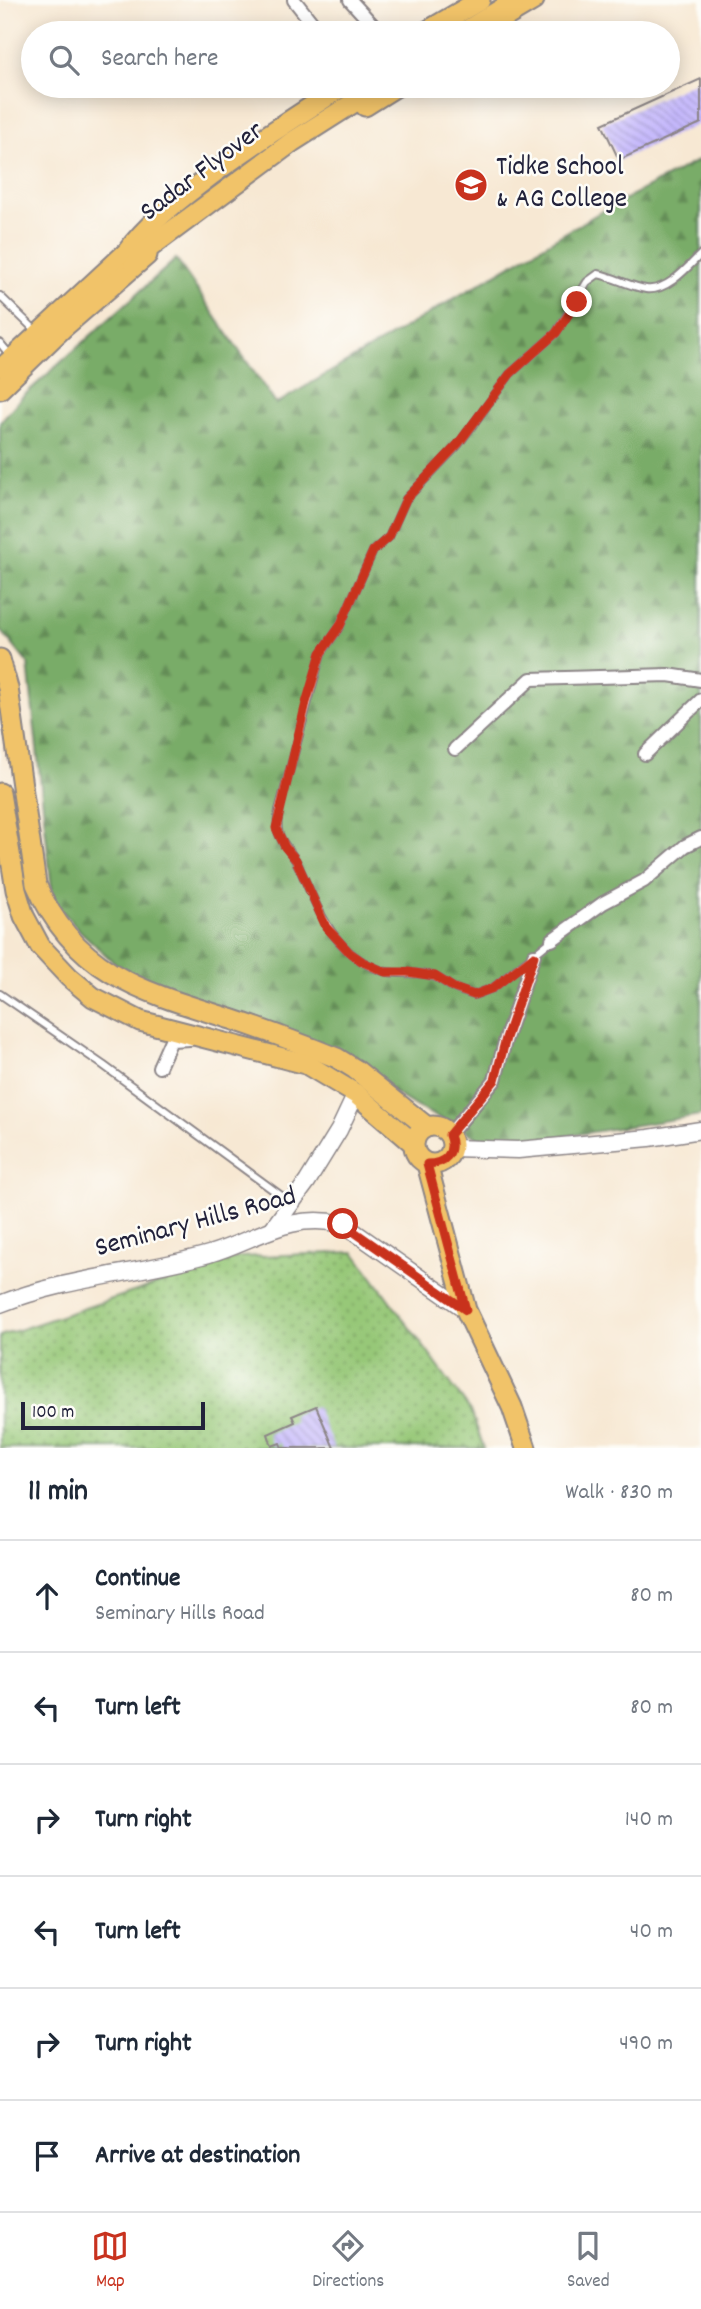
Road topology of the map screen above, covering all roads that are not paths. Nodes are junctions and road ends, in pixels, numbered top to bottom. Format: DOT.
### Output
graph roads {
  1 [pos="294,0"];
  2 [pos="350,0"];
  3 [pos="480,0"];
  4 [pos="502,0"];
  5 [pos="516,0"];
  6 [pos="534,0"];
  7 [pos="311,21"];
  8 [pos="369,21"];
  9 [pos="444,21"];
  10 [pos="469,21"];
  11 [pos="482,21"];
  12 [pos="500,21"];
  13 [pos="325,98"];
  14 [pos="348,98"];
  15 [pos="361,98"];
  16 [pos="378,98"];
  17 [pos="170,225"];
  18 [pos="701,254"];
  19 [pos="131,258"];
  20 [pos="0,296"];
  21 [pos="38,333"];
  22 [pos="4,357"];
  23 [pos="0,389"];
  24 [pos="0,659"];
  25 [pos="701,680"];
  26 [pos="701,700"];
  27 [pos="455,749"];
  28 [pos="646,754"];
  29 [pos="0,793"];
  30 [pos="701,838"];
  31 [pos="552,940"];
  32 [pos="534,956"];
  33 [pos="0,994"];
  34 [pos="208,1039"];
  35 [pos="159,1068"];
  36 [pos="356,1094"];
  37 [pos="427,1127"];
  38 [pos="701,1130"];
  39 [pos="451,1141"];
  40 [pos="413,1143"];
  41 [pos="427,1164"];
  42 [pos="291,1203"];
  43 [pos="273,1228"];
  44 [pos="0,1304"];
  45 [pos="466,1310"];
  46 [pos="526,1448"];
  1 -- 7 [label="street"];
  2 -- 8 [label="street"];
  3 -- 9 [label="main road"];
  4 -- 10 [label="main road"];
  5 -- 11 [label="main road"];
  6 -- 12 [label="main road"];
  13 -- 19 [label="main road"];
  14 -- 17 [label="main road, Sadar Flyover"];
  15 -- 17 [label="main road, Sadar Flyover"];
  16 -- 19 [label="main road"];
  17 -- 19 [label="main road, Sadar Flyover"];
  18 -- 32 [label="lane"];
  19 -- 21 [label="main road"];
  19 -- 23 [label="main road"];
  20 -- 21 [label="lane"];
  21 -- 22 [label="main road"];
  24 -- 37 [label="main road"];
  25 -- 27 [label="street"];
  26 -- 28 [label="street"];
  29 -- 34 [label="main road"];
  30 -- 31 [label="street"];
  31 -- 32 [label="lane"];
  32 -- 39 [label="street"];
  33 -- 42 [label="lane"];
  34 -- 35 [label="street"];
  34 -- 36 [label="main road"];
  36 -- 40 [label="main road"];
  36 -- 42 [label="street"];
  37 -- 39 [label="main road"];
  37 -- 40 [label="main road"];
  38 -- 39 [label="street"];
  39 -- 41 [label="main road"];
  40 -- 41 [label="main road"];
  41 -- 45 [label="main road"];
  42 -- 43 [label="street"];
  43 -- 44 [label="street, Seminary Hills Road"];
  43 -- 45 [label="street, Seminary Hills Road"];
  45 -- 46 [label="main road"];
}
